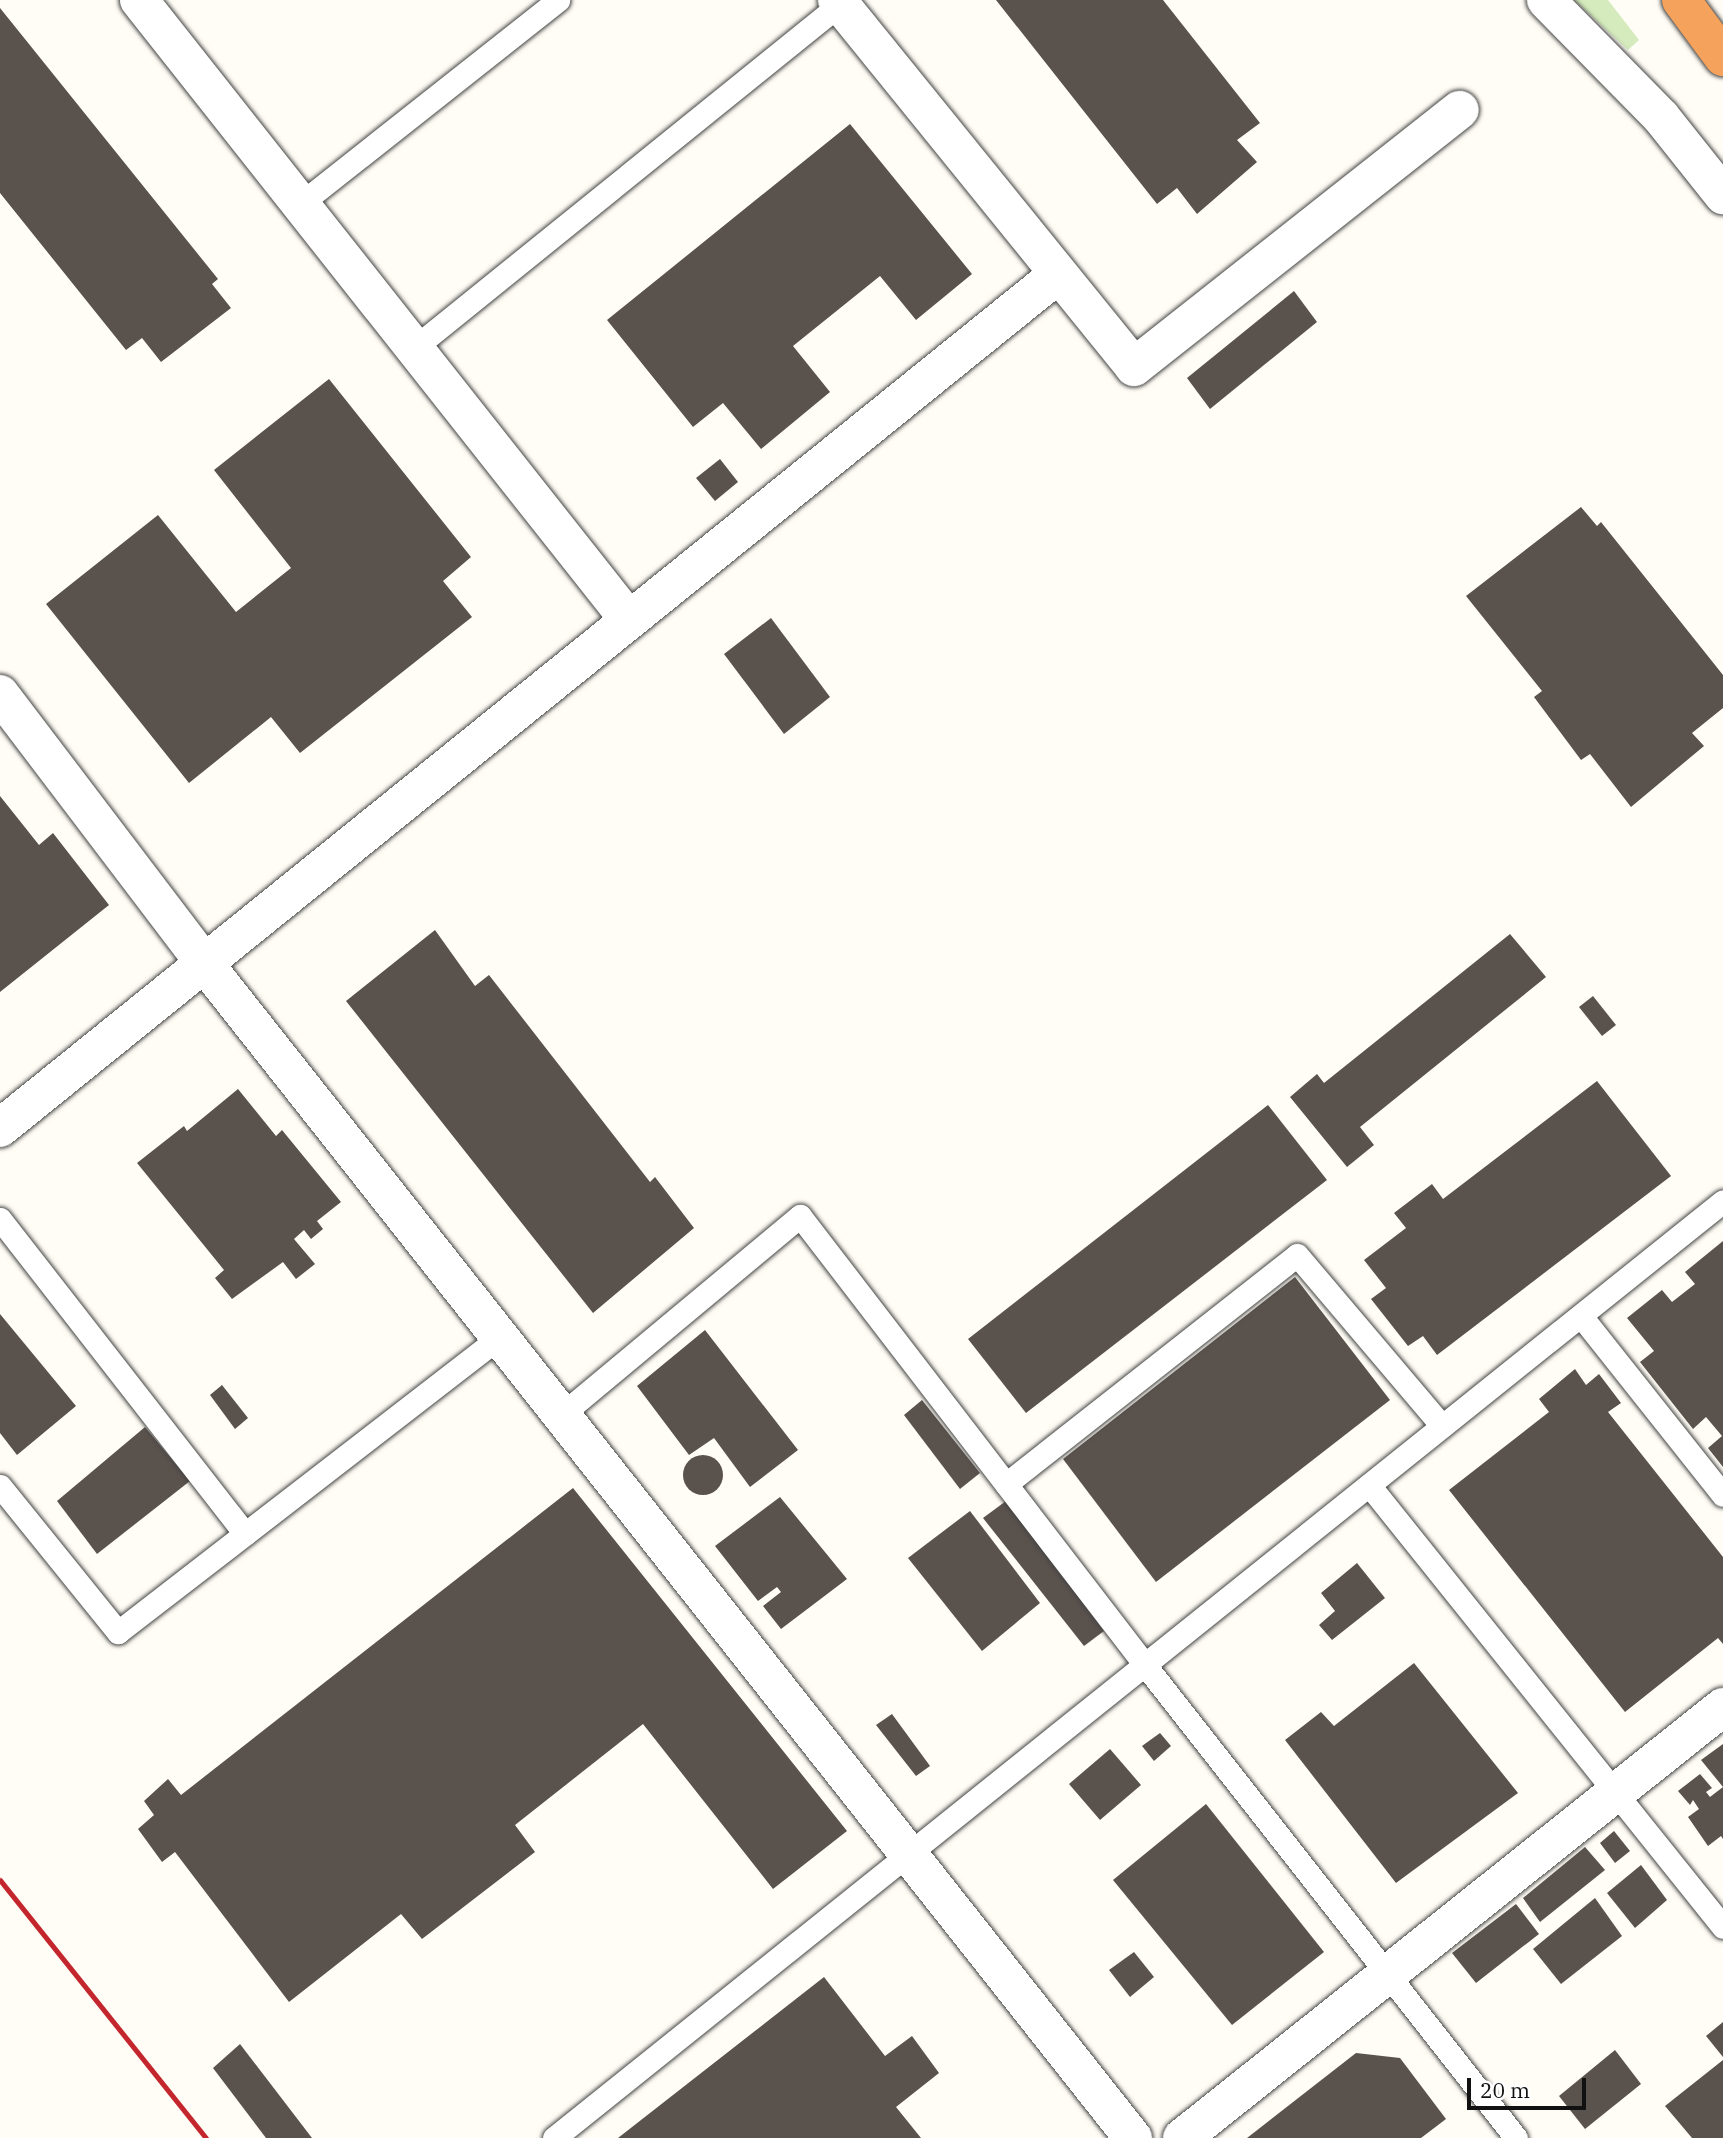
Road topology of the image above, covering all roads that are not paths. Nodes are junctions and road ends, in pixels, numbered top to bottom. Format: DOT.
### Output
graph roads {
  1 [pos="139,0"];
  2 [pos="558,0"];
  3 [pos="1546,0"];
  4 [pos="1681,0"];
  5 [pos="839,2"];
  6 [pos="1723,57"];
  7 [pos="1460,110"];
  8 [pos="1723,195"];
  9 [pos="300,204"];
  10 [pos="1057,275"];
  11 [pos="414,348"];
  12 [pos="629,620"];
  13 [pos="0,694"];
  14 [pos="204,963"];
  15 [pos="0,1128"];
  16 [pos="1723,1201"];
  17 [pos="0,1219"];
  18 [pos="1581,1316"];
  19 [pos="500,1337"];
  20 [pos="561,1415"];
  21 [pos="1442,1426"];
  22 [pos="1006,1484"];
  23 [pos="1369,1485"];
  24 [pos="0,1486"];
  25 [pos="1723,1495"];
  26 [pos="245,1534"];
  27 [pos="1144,1665"];
  28 [pos="1723,1707"];
  29 [pos="1615,1793"];
  30 [pos="908,1854"];
  31 [pos="1723,1927"];
  32 [pos="1387,1975"];
  33 [pos="554,2138"];
  34 [pos="1133,2138"];
  35 [pos="1182,2138"];
  36 [pos="1516,2138"];
  1 -- 9 [label="street"];
  2 -- 9 [label="lane"];
  3 -- 8 [label="street"];
  4 -- 6 [label="highway"];
  5 -- 10 [label="street"];
  5 -- 11 [label="lane"];
  7 -- 10 [label="street"];
  9 -- 11 [label="street"];
  10 -- 12 [label="street"];
  11 -- 12 [label="street"];
  12 -- 14 [label="street"];
  13 -- 14 [label="street"];
  14 -- 15 [label="street"];
  14 -- 19 [label="street"];
  16 -- 18 [label="lane"];
  17 -- 26 [label="lane"];
  18 -- 21 [label="lane"];
  18 -- 25 [label="lane"];
  19 -- 20 [label="street"];
  19 -- 26 [label="lane"];
  20 -- 22 [label="lane"];
  20 -- 30 [label="street"];
  21 -- 22 [label="lane"];
  21 -- 23 [label="lane"];
  22 -- 27 [label="lane"];
  23 -- 27 [label="lane"];
  23 -- 29 [label="lane"];
  24 -- 26 [label="lane"];
  27 -- 30 [label="lane"];
  27 -- 32 [label="lane"];
  28 -- 29 [label="street"];
  29 -- 31 [label="lane"];
  29 -- 32 [label="street"];
  30 -- 33 [label="lane"];
  30 -- 34 [label="street"];
  32 -- 35 [label="street"];
  32 -- 36 [label="lane"];
}
